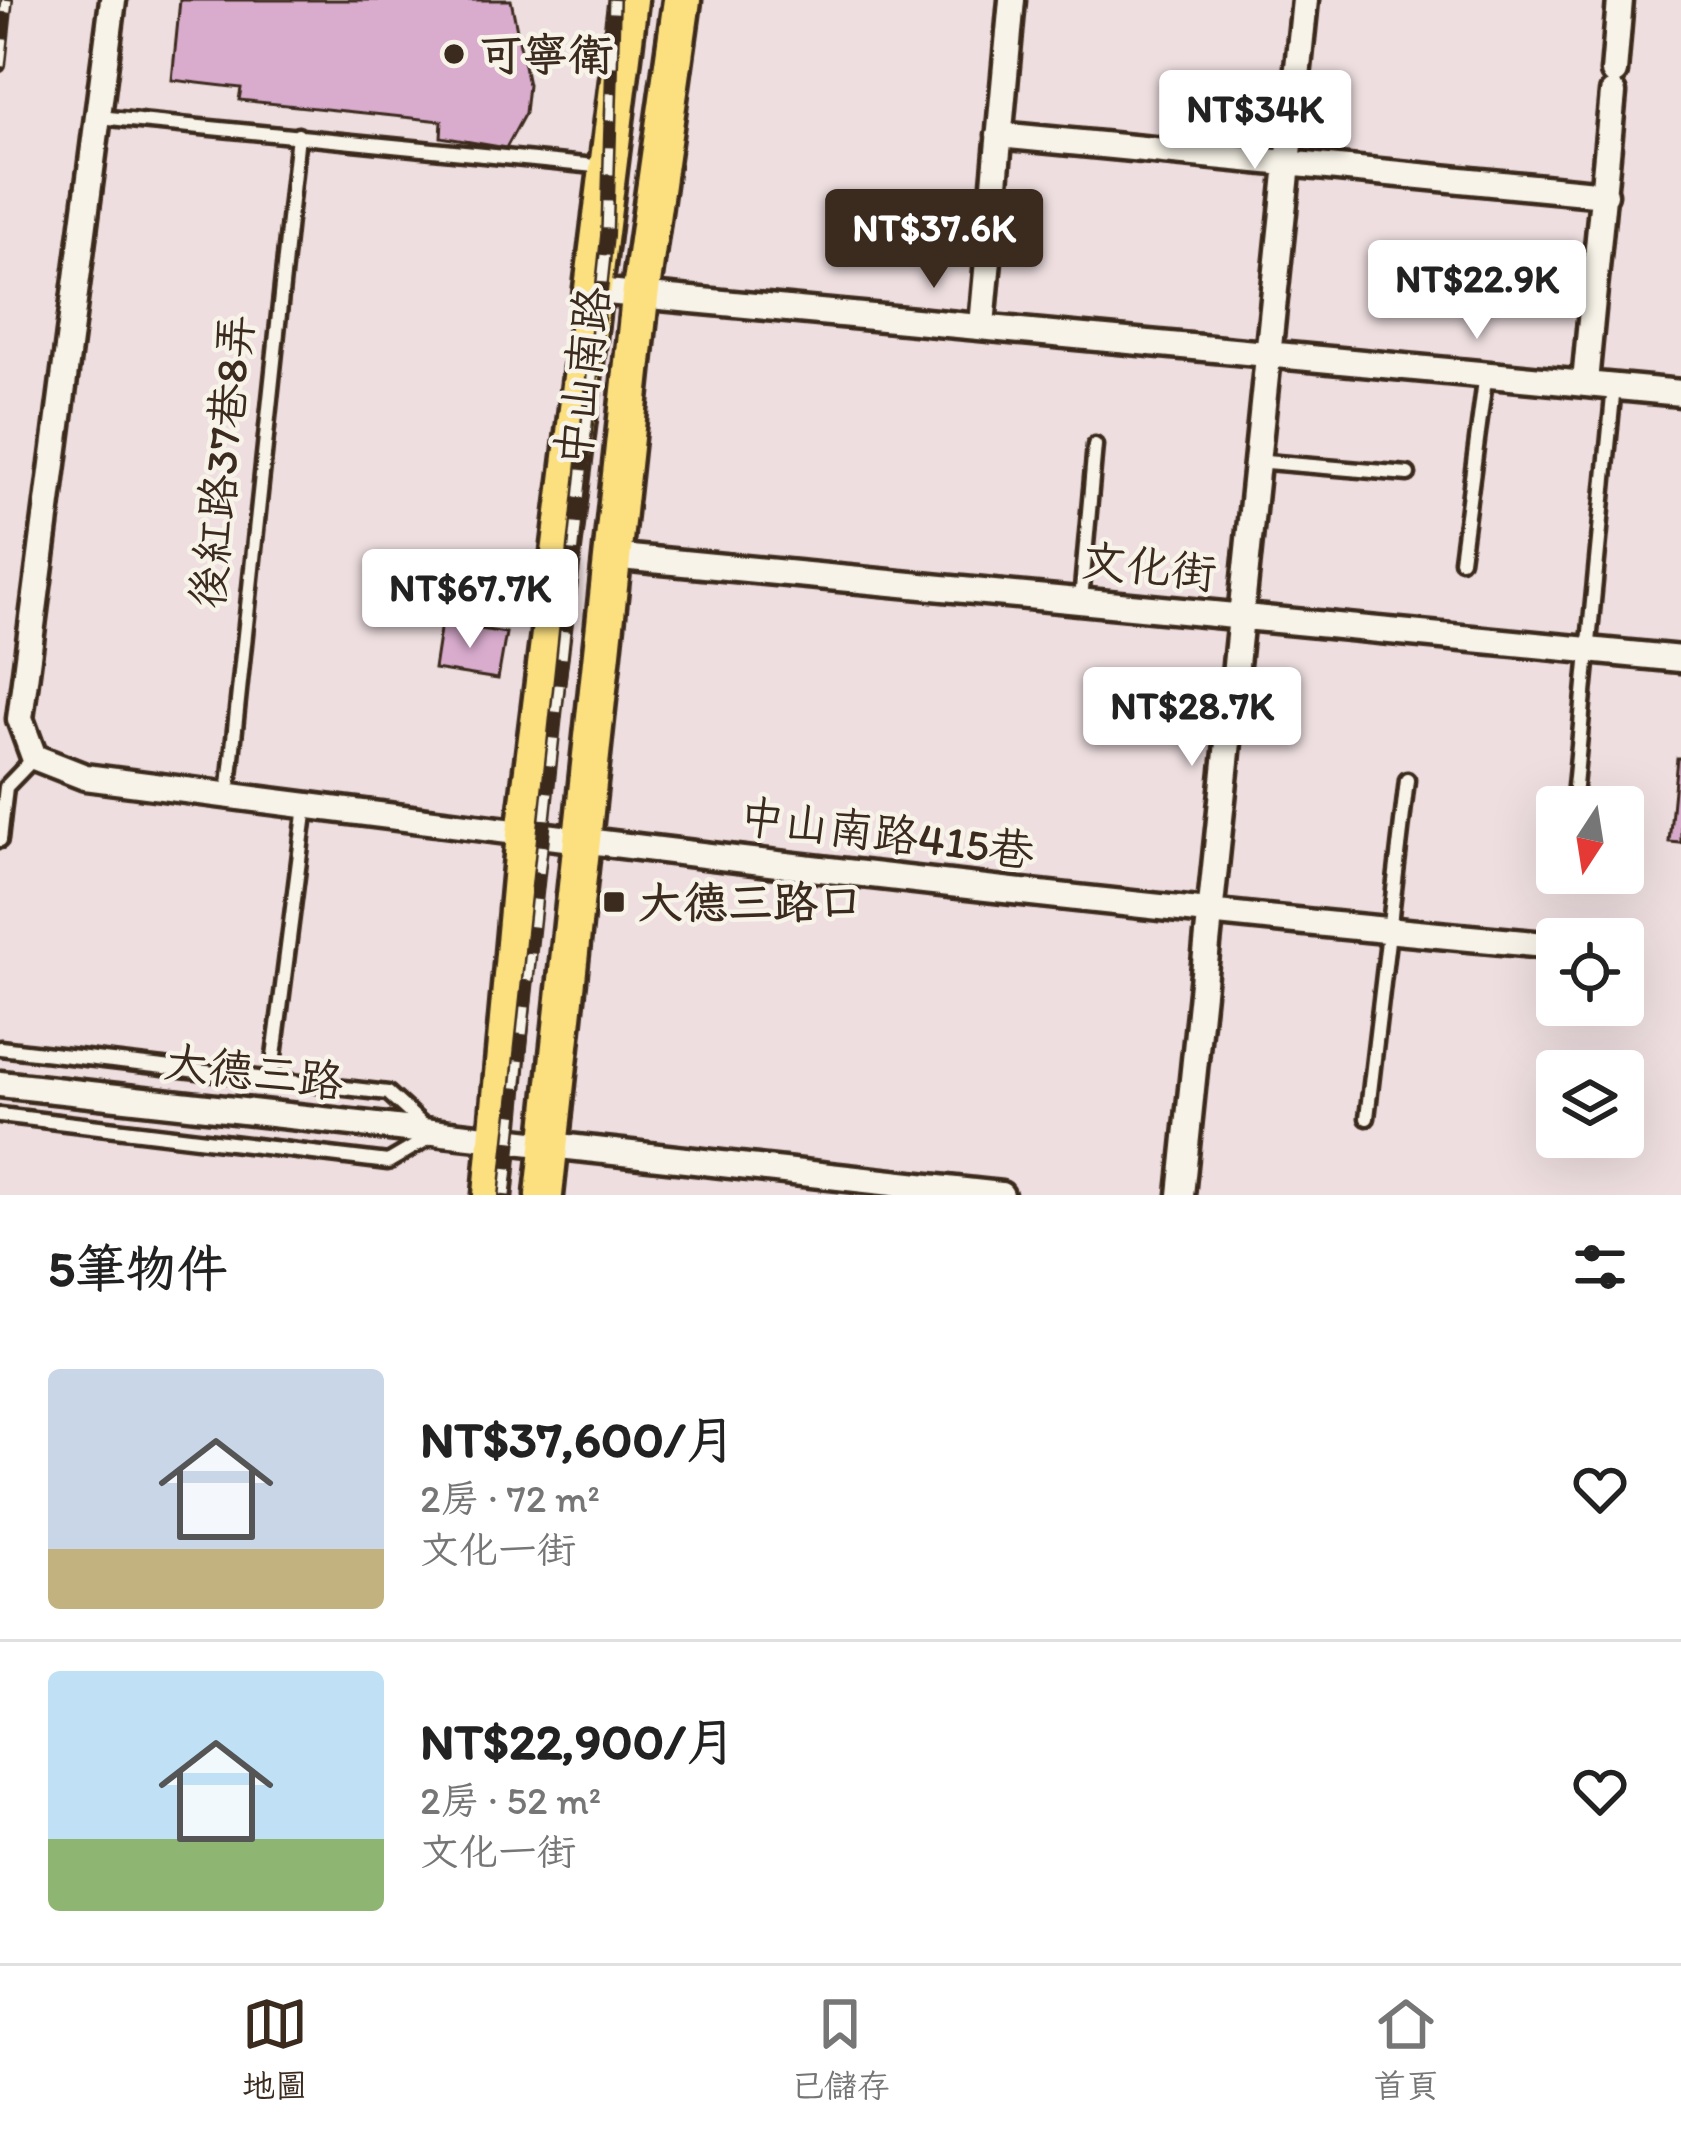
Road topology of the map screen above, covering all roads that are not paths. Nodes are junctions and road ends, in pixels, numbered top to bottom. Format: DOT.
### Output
graph roads {
  1 [pos="113,0"];
  2 [pos="629,0"];
  3 [pos="682,0"];
  4 [pos="1012,0"];
  5 [pos="1305,0"];
  6 [pos="1620,0"];
  7 [pos="99,117"];
  8 [pos="298,135"];
  9 [pos="999,135"];
  10 [pos="1286,162"];
  11 [pos="609,168"];
  12 [pos="1605,194"];
  13 [pos="596,291"];
  14 [pos="640,297"];
  15 [pos="982,326"];
  16 [pos="1267,350"];
  17 [pos="1486,373"];
  18 [pos="1585,382"];
  19 [pos="1614,385"];
  20 [pos="1681,393"];
  21 [pos="1096,445"];
  22 [pos="1255,460"];
  23 [pos="1408,474"];
  24 [pos="610,556"];
  25 [pos="1461,560"];
  26 [pos="1081,602"];
  27 [pos="1239,617"];
  28 [pos="1587,650"];
  29 [pos="1681,659"];
  30 [pos="34,757"];
  31 [pos="1407,781"];
  32 [pos="1575,786"];
  33 [pos="228,796"];
  34 [pos="306,806"];
  35 [pos="554,837"];
  36 [pos="0,840"];
  37 [pos="1207,913"];
  38 [pos="1389,931"];
  39 [pos="1536,944"];
  40 [pos="0,1048"];
  41 [pos="272,1079"];
  42 [pos="0,1084"];
  43 [pos="0,1115"];
  44 [pos="1367,1118"];
  45 [pos="434,1135"];
  46 [pos="498,1140"];
  47 [pos="549,1144"];
  48 [pos="492,1195"];
  49 [pos="544,1195"];
  50 [pos="1000,1195"];
  51 [pos="1181,1195"];
  1 -- 7 [label="street"];
  2 -- 11 [label="main road, 中山南路"];
  3 -- 14 [label="main road, 中山南路"];
  4 -- 9 [label="street"];
  5 -- 10 [label="street"];
  6 -- 12 [label="street"];
  7 -- 8 [label="lane"];
  7 -- 30 [label="street"];
  8 -- 11 [label="lane"];
  8 -- 33 [label="lane, 後紅路37巷8弄"];
  9 -- 10 [label="street"];
  9 -- 15 [label="street"];
  10 -- 12 [label="street"];
  10 -- 16 [label="street"];
  11 -- 13 [label="main road, 中山南路"];
  12 -- 18 [label="street"];
  13 -- 14 [label="street"];
  13 -- 35 [label="main road, 中山南路"];
  14 -- 15 [label="street"];
  14 -- 24 [label="main road, 中山南路"];
  15 -- 16 [label="street"];
  16 -- 17 [label="street"];
  16 -- 22 [label="street"];
  17 -- 18 [label="street"];
  17 -- 25 [label="lane"];
  18 -- 19 [label="street"];
  19 -- 20 [label="street"];
  19 -- 28 [label="lane"];
  21 -- 26 [label="lane"];
  22 -- 23 [label="lane"];
  22 -- 27 [label="street"];
  24 -- 26 [label="street, 文化街"];
  24 -- 35 [label="main road, 中山南路"];
  26 -- 27 [label="street, 文化街"];
  27 -- 28 [label="street, 文化街"];
  27 -- 37 [label="street"];
  28 -- 29 [label="street, 文化街"];
  28 -- 32 [label="lane"];
  30 -- 33 [label="street"];
  30 -- 36 [label="lane"];
  31 -- 38 [label="lane"];
  33 -- 34 [label="street"];
  34 -- 35 [label="street"];
  34 -- 41 [label="lane"];
  35 -- 37 [label="street, 中山南路415巷"];
  35 -- 46 [label="main road, 中山南路"];
  35 -- 47 [label="main road, 中山南路"];
  37 -- 38 [label="street, 中山南路415巷"];
  37 -- 51 [label="street"];
  38 -- 39 [label="street, 中山南路415巷"];
  38 -- 44 [label="lane"];
  40 -- 41 [label="lane"];
  41 -- 45 [label="lane"];
  42 -- 45 [label="street, 大德三路"];
  43 -- 45 [label="lane"];
  45 -- 46 [label="street, 大德三路"];
  46 -- 47 [label="street, 大德三路"];
  46 -- 48 [label="main road, 中山南路"];
  47 -- 49 [label="main road, 中山南路"];
  47 -- 50 [label="street"];
}
